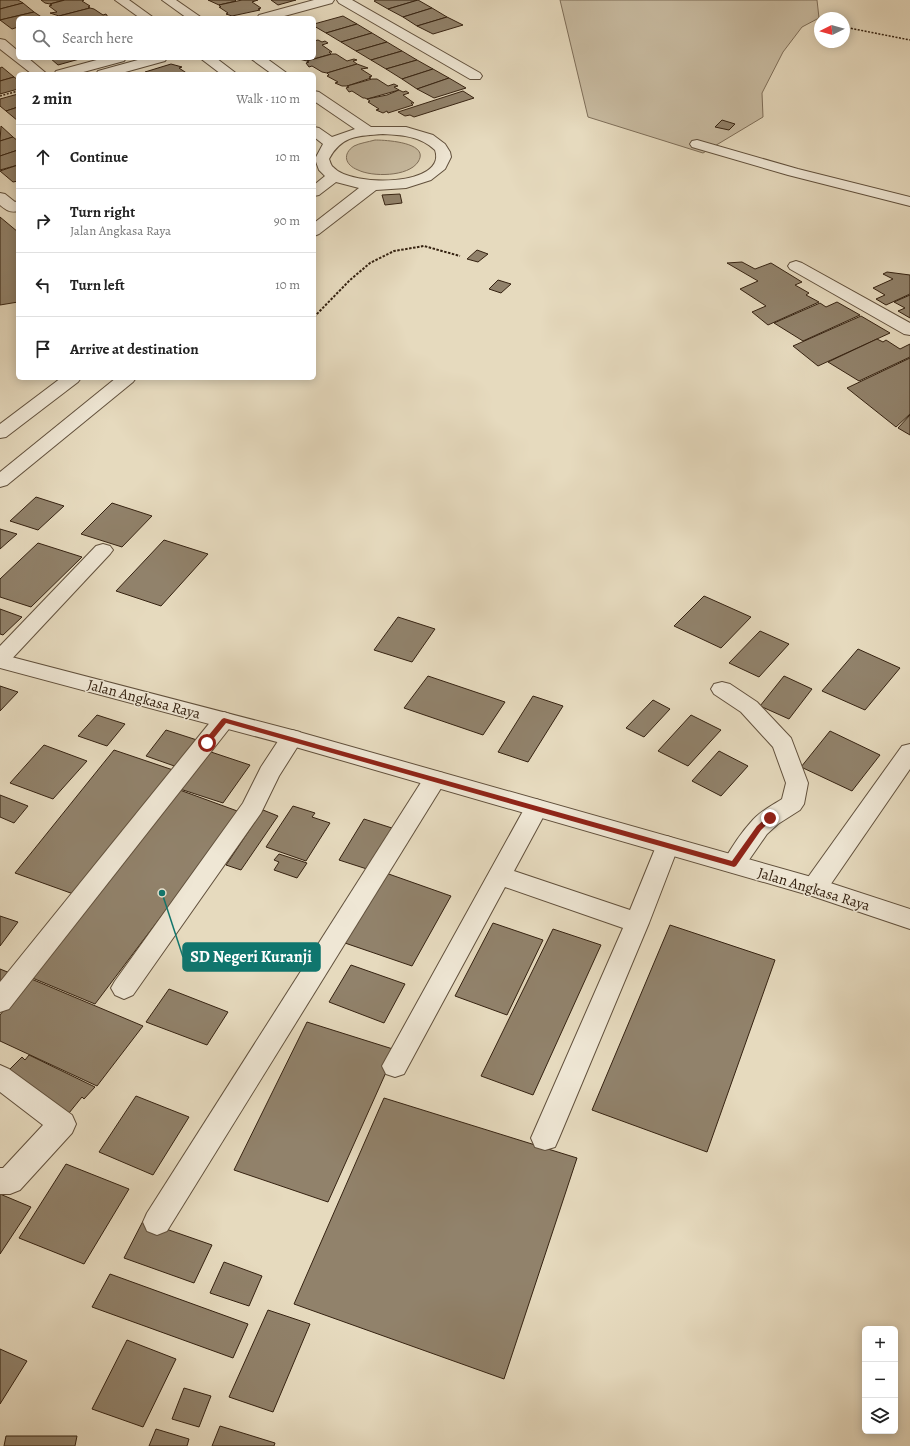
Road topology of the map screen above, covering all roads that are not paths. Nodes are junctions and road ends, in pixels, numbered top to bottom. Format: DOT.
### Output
graph roads {
  1 [pos="121,0"];
  2 [pos="168,0"];
  3 [pos="328,0"];
  4 [pos="347,2"];
  5 [pos="145,16"];
  6 [pos="193,16"];
  7 [pos="270,16"];
  8 [pos="307,16"];
  9 [pos="0,43"];
  10 [pos="16,55"];
  11 [pos="23,60"];
  12 [pos="112,60"];
  13 [pos="153,60"];
  14 [pos="210,60"];
  15 [pos="260,60"];
  16 [pos="38,72"];
  17 [pos="68,72"];
  18 [pos="109,72"];
  19 [pos="227,72"];
  20 [pos="279,72"];
  21 [pos="475,76"];
  22 [pos="316,96"];
  23 [pos="368,130"];
  24 [pos="316,132"];
  25 [pos="332,143"];
  26 [pos="697,144"];
  27 [pos="334,176"];
  28 [pos="371,186"];
  29 [pos="316,190"];
  30 [pos="0,197"];
  31 [pos="910,202"];
  32 [pos="16,209"];
  33 [pos="316,229"];
  34 [pos="796,266"];
  35 [pos="910,330"];
  36 [pos="69,380"];
  37 [pos="125,380"];
  38 [pos="0,433"];
  39 [pos="0,481"];
  40 [pos="103,550"];
  41 [pos="0,660"];
  42 [pos="722,689"];
  43 [pos="224,720"];
  44 [pos="292,738"];
  45 [pos="910,752"];
  46 [pos="435,779"];
  47 [pos="536,808"];
  48 [pos="667,845"];
  49 [pos="734,864"];
  50 [pos="499,875"];
  51 [pos="815,887"];
  52 [pos="910,919"];
  53 [pos="637,923"];
  54 [pos="124,988"];
  55 [pos="0,1001"];
  56 [pos="395,1066"];
  57 [pos="0,1077"];
  58 [pos="545,1138"];
  59 [pos="0,1181"];
  60 [pos="157,1222"];
  1 -- 5 [label="street"];
  2 -- 6 [label="street"];
  3 -- 7 [label="street"];
  4 -- 8 [label="street"];
  4 -- 21 [label="street"];
  9 -- 10 [label="street"];
  11 -- 16 [label="street"];
  12 -- 17 [label="street"];
  13 -- 18 [label="street"];
  14 -- 19 [label="street"];
  15 -- 20 [label="street"];
  22 -- 23 [label="street"];
  23 -- 25 [label="street"];
  23 -- 28 [label="street"];
  24 -- 25 [label="street"];
  25 -- 27 [label="street"];
  26 -- 31 [label="street"];
  27 -- 28 [label="street"];
  27 -- 29 [label="street"];
  28 -- 33 [label="street"];
  30 -- 32 [label="street"];
  34 -- 35 [label="street"];
  36 -- 38 [label="street"];
  37 -- 39 [label="street"];
  40 -- 41 [label="street"];
  41 -- 43 [label="street, Jalan Angkasa Raya"];
  42 -- 49 [label="street"];
  43 -- 44 [label="street, Jalan Angkasa Raya"];
  43 -- 55 [label="street"];
  44 -- 46 [label="street, Jalan Angkasa Raya"];
  44 -- 54 [label="street"];
  45 -- 51 [label="street"];
  46 -- 47 [label="street, Jalan Angkasa Raya"];
  46 -- 60 [label="street"];
  47 -- 48 [label="street, Jalan Angkasa Raya"];
  47 -- 50 [label="street"];
  48 -- 49 [label="street, Jalan Angkasa Raya"];
  48 -- 53 [label="street"];
  49 -- 51 [label="street, Jalan Angkasa Raya"];
  50 -- 53 [label="street"];
  50 -- 56 [label="street"];
  51 -- 52 [label="street, Jalan Angkasa Raya"];
  53 -- 58 [label="street"];
  57 -- 59 [label="street"];
}
